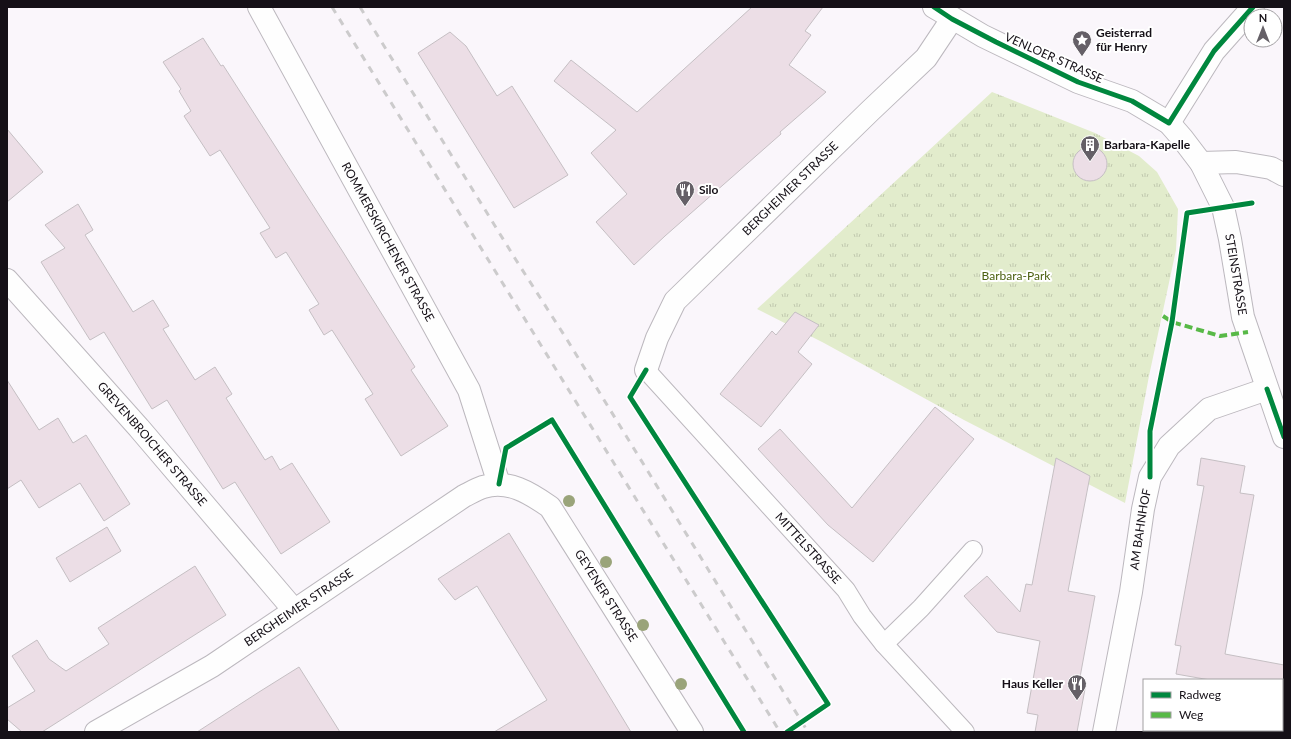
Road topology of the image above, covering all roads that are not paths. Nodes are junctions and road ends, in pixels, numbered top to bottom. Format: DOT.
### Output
graph roads {
  1 [pos="259,7"];
  2 [pos="934,7"];
  3 [pos="1253,7"];
  4 [pos="952,19"];
  5 [pos="1169,123"];
  6 [pos="1201,163"];
  7 [pos="1284,175"];
  8 [pos="7,280"];
  9 [pos="646,370"];
  10 [pos="1267,389"];
  11 [pos="1284,437"];
  12 [pos="499,484"];
  13 [pos="973,550"];
  14 [pos="294,610"];
  15 [pos="884,644"];
  16 [pos="96,732"];
  17 [pos="692,732"];
  18 [pos="965,732"];
  19 [pos="1104,732"];
  1 -- 12 [label="street, ROMMERSKIRCHENER STRASSE"];
  2 -- 4 [label="street, VENLOER STRASSE"];
  3 -- 5 [label="street"];
  4 -- 5 [label="street, VENLOER STRASSE"];
  4 -- 9 [label="street, BERGHEIMER STRASSE"];
  5 -- 6 [label="street, STEINSTRASSE"];
  6 -- 7 [label="street"];
  6 -- 10 [label="street, STEINSTRASSE"];
  8 -- 14 [label="street, GREVENBROICHER STRASSE"];
  9 -- 15 [label="lane, MITTELSTRASSE"];
  10 -- 11 [label="street, STEINSTRASSE"];
  10 -- 19 [label="street, AM BAHNHOF"];
  12 -- 14 [label="street, BERGHEIMER STRASSE"];
  12 -- 17 [label="street, GEYENER STRASSE"];
  13 -- 15 [label="lane"];
  14 -- 16 [label="street, BERGHEIMER STRASSE"];
  15 -- 18 [label="lane, MITTELSTRASSE"];
}
